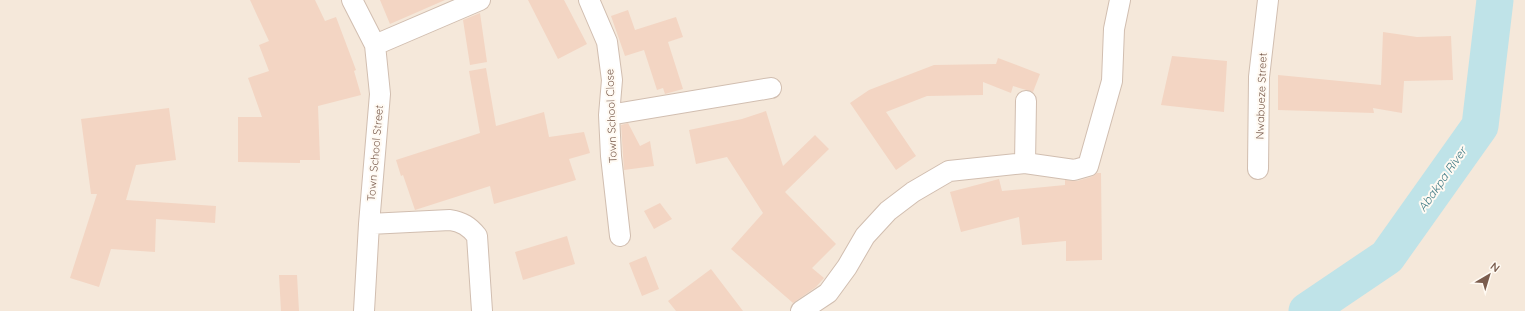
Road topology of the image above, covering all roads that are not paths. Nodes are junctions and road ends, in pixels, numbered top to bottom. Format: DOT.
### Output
graph roads {
  1 [pos="352,0"];
  2 [pos="480,0"];
  3 [pos="589,0"];
  4 [pos="1120,0"];
  5 [pos="1268,0"];
  6 [pos="375,45"];
  7 [pos="772,88"];
  8 [pos="1026,101"];
  9 [pos="609,115"];
  10 [pos="1024,163"];
  11 [pos="1258,169"];
  12 [pos="369,224"];
  13 [pos="620,236"];
  14 [pos="364,311"];
  15 [pos="482,311"];
  16 [pos="801,311"];
  1 -- 6 [label="street, Town School Street"];
  2 -- 6 [label="street"];
  3 -- 9 [label="street, Town School Close"];
  4 -- 10 [label="street"];
  5 -- 11 [label="street, Nwabueze Street"];
  6 -- 12 [label="street, Town School Street"];
  7 -- 9 [label="street"];
  8 -- 10 [label="street"];
  9 -- 13 [label="street, Town School Close"];
  10 -- 16 [label="street"];
  12 -- 14 [label="street, Town School Street"];
  12 -- 15 [label="street"];
}
